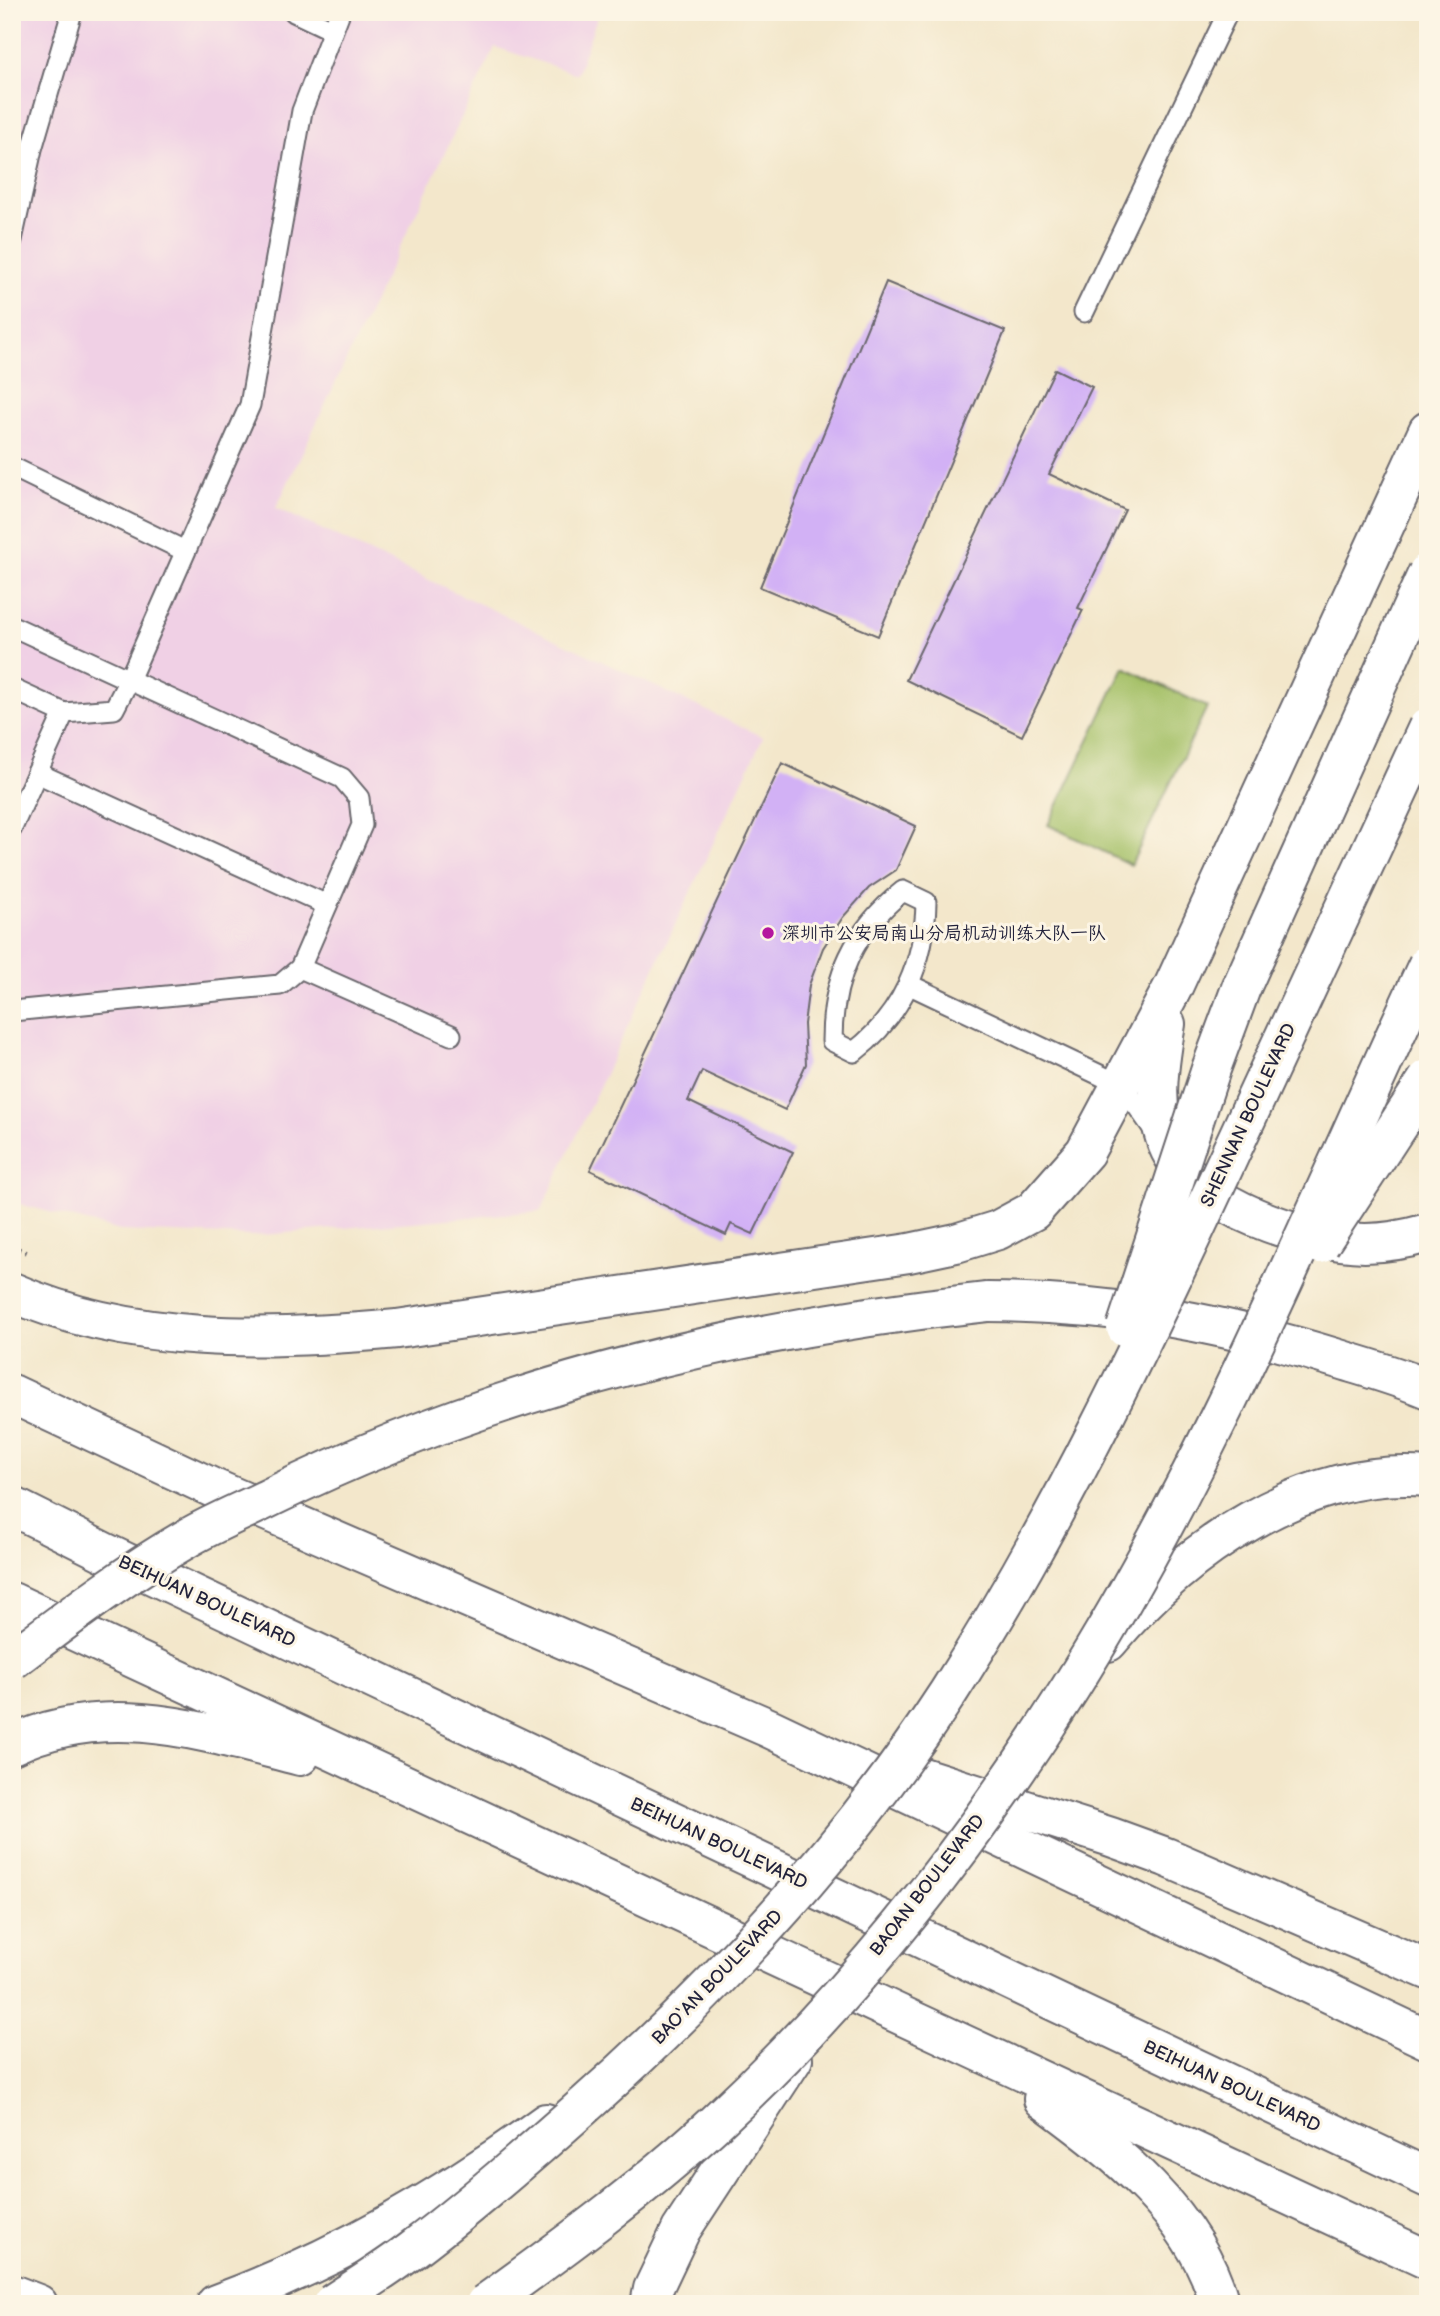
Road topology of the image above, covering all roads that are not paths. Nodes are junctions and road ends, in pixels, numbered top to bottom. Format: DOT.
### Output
graph roads {
  1 [pos="72,12"];
  2 [pos="294,12"];
  3 [pos="1228,12"];
  4 [pos="336,21"];
  5 [pos="12,240"];
  6 [pos="1084,312"];
  7 [pos="1428,431"];
  8 [pos="12,467"];
  9 [pos="186,551"];
  10 [pos="1428,572"];
  11 [pos="12,626"];
  12 [pos="129,680"];
  13 [pos="12,689"];
  14 [pos="64,713"];
  15 [pos="1428,727"];
  16 [pos="37,773"];
  17 [pos="12,828"];
  18 [pos="327,905"];
  19 [pos="1428,964"];
  20 [pos="300,968"];
  21 [pos="910,985"];
  22 [pos="1173,987"];
  23 [pos="12,1011"];
  24 [pos="451,1035"];
  25 [pos="1428,1079"];
  26 [pos="1123,1086"];
  27 [pos="1170,1152"];
  28 [pos="1428,1233"];
  29 [pos="12,1292"];
  30 [pos="1243,1364"];
  31 [pos="1428,1389"];
  32 [pos="12,1394"];
  33 [pos="1428,1477"];
  34 [pos="1062,1500"];
  35 [pos="12,1506"];
  36 [pos="12,1602"];
  37 [pos="12,1660"];
  38 [pos="1069,1690"];
  39 [pos="769,1728"];
  40 [pos="12,1745"];
  41 [pos="384,1777"];
  42 [pos="1428,1970"];
  43 [pos="824,2012"];
  44 [pos="662,2036"];
  45 [pos="1428,2040"];
  46 [pos="974,2048"];
  47 [pos="1428,2178"];
  48 [pos="1428,2260"];
  49 [pos="12,2294"];
  50 [pos="38,2304"];
  51 [pos="216,2304"];
  52 [pos="331,2304"];
  53 [pos="485,2304"];
  54 [pos="650,2304"];
  55 [pos="1220,2304"];
  1 -- 5 [label="lane"];
  2 -- 4 [label="lane"];
  3 -- 6 [label="lane"];
  4 -- 9 [label="lane"];
  7 -- 22 [label="main road"];
  8 -- 9 [label="lane"];
  9 -- 12 [label="lane"];
  10 -- 34 [label="main road, bridge"];
  11 -- 12 [label="lane"];
  12 -- 14 [label="lane"];
  12 -- 18 [label="lane"];
  13 -- 14 [label="lane"];
  14 -- 16 [label="lane"];
  15 -- 34 [label="main road, SHENNAN BOULEVARD, bridge"];
  16 -- 17 [label="lane"];
  16 -- 18 [label="lane"];
  18 -- 20 [label="lane"];
  19 -- 30 [label="main road, bridge"];
  20 -- 23 [label="lane"];
  20 -- 24 [label="lane"];
  21 -- 21 [label="lane"];
  21 -- 26 [label="lane"];
  22 -- 26 [label="main road"];
  22 -- 27 [label="main road"];
  25 -- 30 [label="main road, bridge"];
  26 -- 27 [label="lane"];
  26 -- 29 [label="main road"];
  27 -- 28 [label="main road"];
  30 -- 38 [label="main road, BAOAN BOULEVARD, bridge"];
  31 -- 37 [label="main road, bridge"];
  32 -- 39 [label="main road"];
  33 -- 38 [label="main road, bridge"];
  34 -- 44 [label="main road, BAO‘AN BOULEVARD, bridge"];
  35 -- 47 [label="main road, BEIHUAN BOULEVARD"];
  36 -- 41 [label="main road"];
  38 -- 43 [label="main road, BAOAN BOULEVARD, bridge"];
  39 -- 42 [label="main road"];
  39 -- 45 [label="main road"];
  40 -- 41 [label="main road"];
  41 -- 46 [label="main road"];
  43 -- 53 [label="main road, BAOAN BOULEVARD, bridge"];
  43 -- 54 [label="main road, bridge"];
  44 -- 51 [label="main road, bridge"];
  44 -- 52 [label="main road, BAO‘AN BOULEVARD, bridge"];
  46 -- 48 [label="main road"];
  46 -- 55 [label="main road"];
  49 -- 50 [label="main road"];
}
